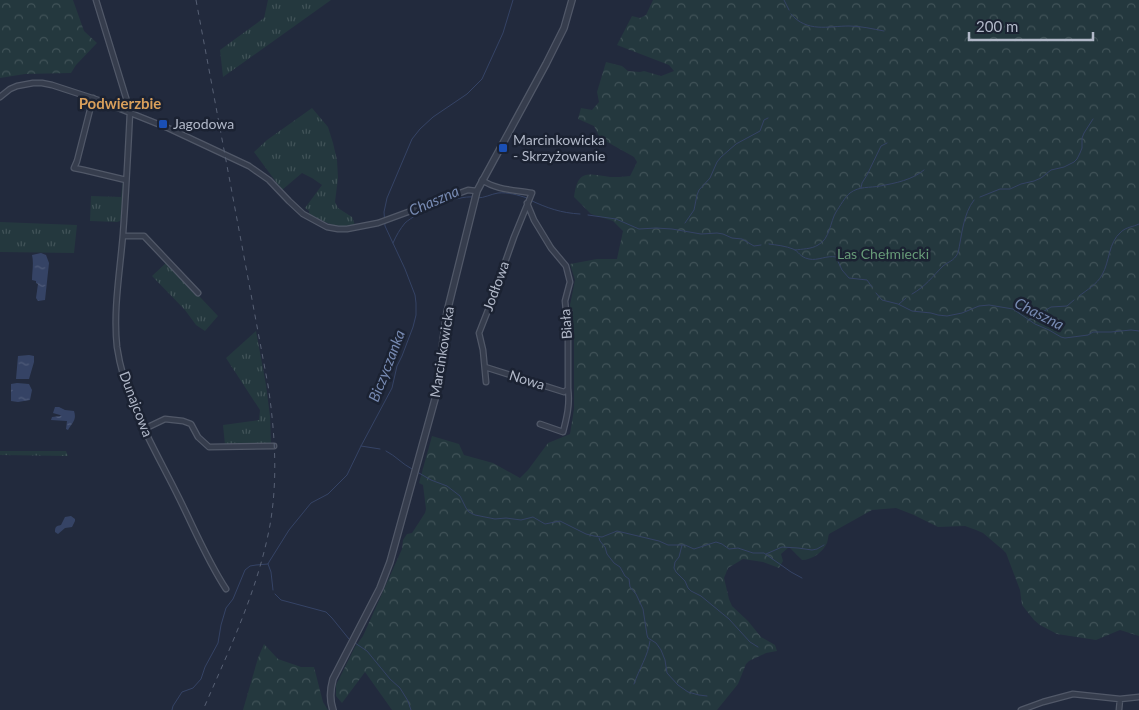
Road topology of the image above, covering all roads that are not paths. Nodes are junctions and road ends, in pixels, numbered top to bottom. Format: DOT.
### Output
graph roads {
  1 [pos="96,0"];
  2 [pos="572,0"];
  3 [pos="0,98"];
  4 [pos="93,98"];
  5 [pos="127,111"];
  6 [pos="126,180"];
  7 [pos="482,180"];
  8 [pos="476,195"];
  9 [pos="530,198"];
  10 [pos="123,236"];
  11 [pos="198,293"];
  12 [pos="485,367"];
  13 [pos="486,382"];
  14 [pos="568,389"];
  15 [pos="540,424"];
  16 [pos="144,429"];
  17 [pos="274,446"];
  18 [pos="226,589"];
  19 [pos="1139,697"];
  20 [pos="1120,699"];
  21 [pos="333,710"];
  22 [pos="1021,710"];
  23 [pos="1119,710"];
  1 -- 5 [label="street, Dunajcowa"];
  2 -- 7 [label="street, Marcinkowicka"];
  3 -- 4 [label="street"];
  4 -- 5 [label="street"];
  4 -- 6 [label="street"];
  5 -- 6 [label="street, Dunajcowa"];
  5 -- 8 [label="street"];
  6 -- 10 [label="street, Dunajcowa"];
  7 -- 8 [label="street, Marcinkowicka"];
  7 -- 9 [label="street"];
  8 -- 21 [label="street, Marcinkowicka"];
  9 -- 12 [label="street, Jodłowa"];
  9 -- 14 [label="street, Biała"];
  10 -- 11 [label="street"];
  10 -- 16 [label="street, Dunajcowa"];
  12 -- 13 [label="street, Jodłowa"];
  12 -- 14 [label="street, Nowa"];
  14 -- 15 [label="street, Biała"];
  16 -- 17 [label="street"];
  16 -- 18 [label="street, Dunajcowa"];
  19 -- 20 [label="street"];
  20 -- 22 [label="street"];
  20 -- 23 [label="street"];
}
